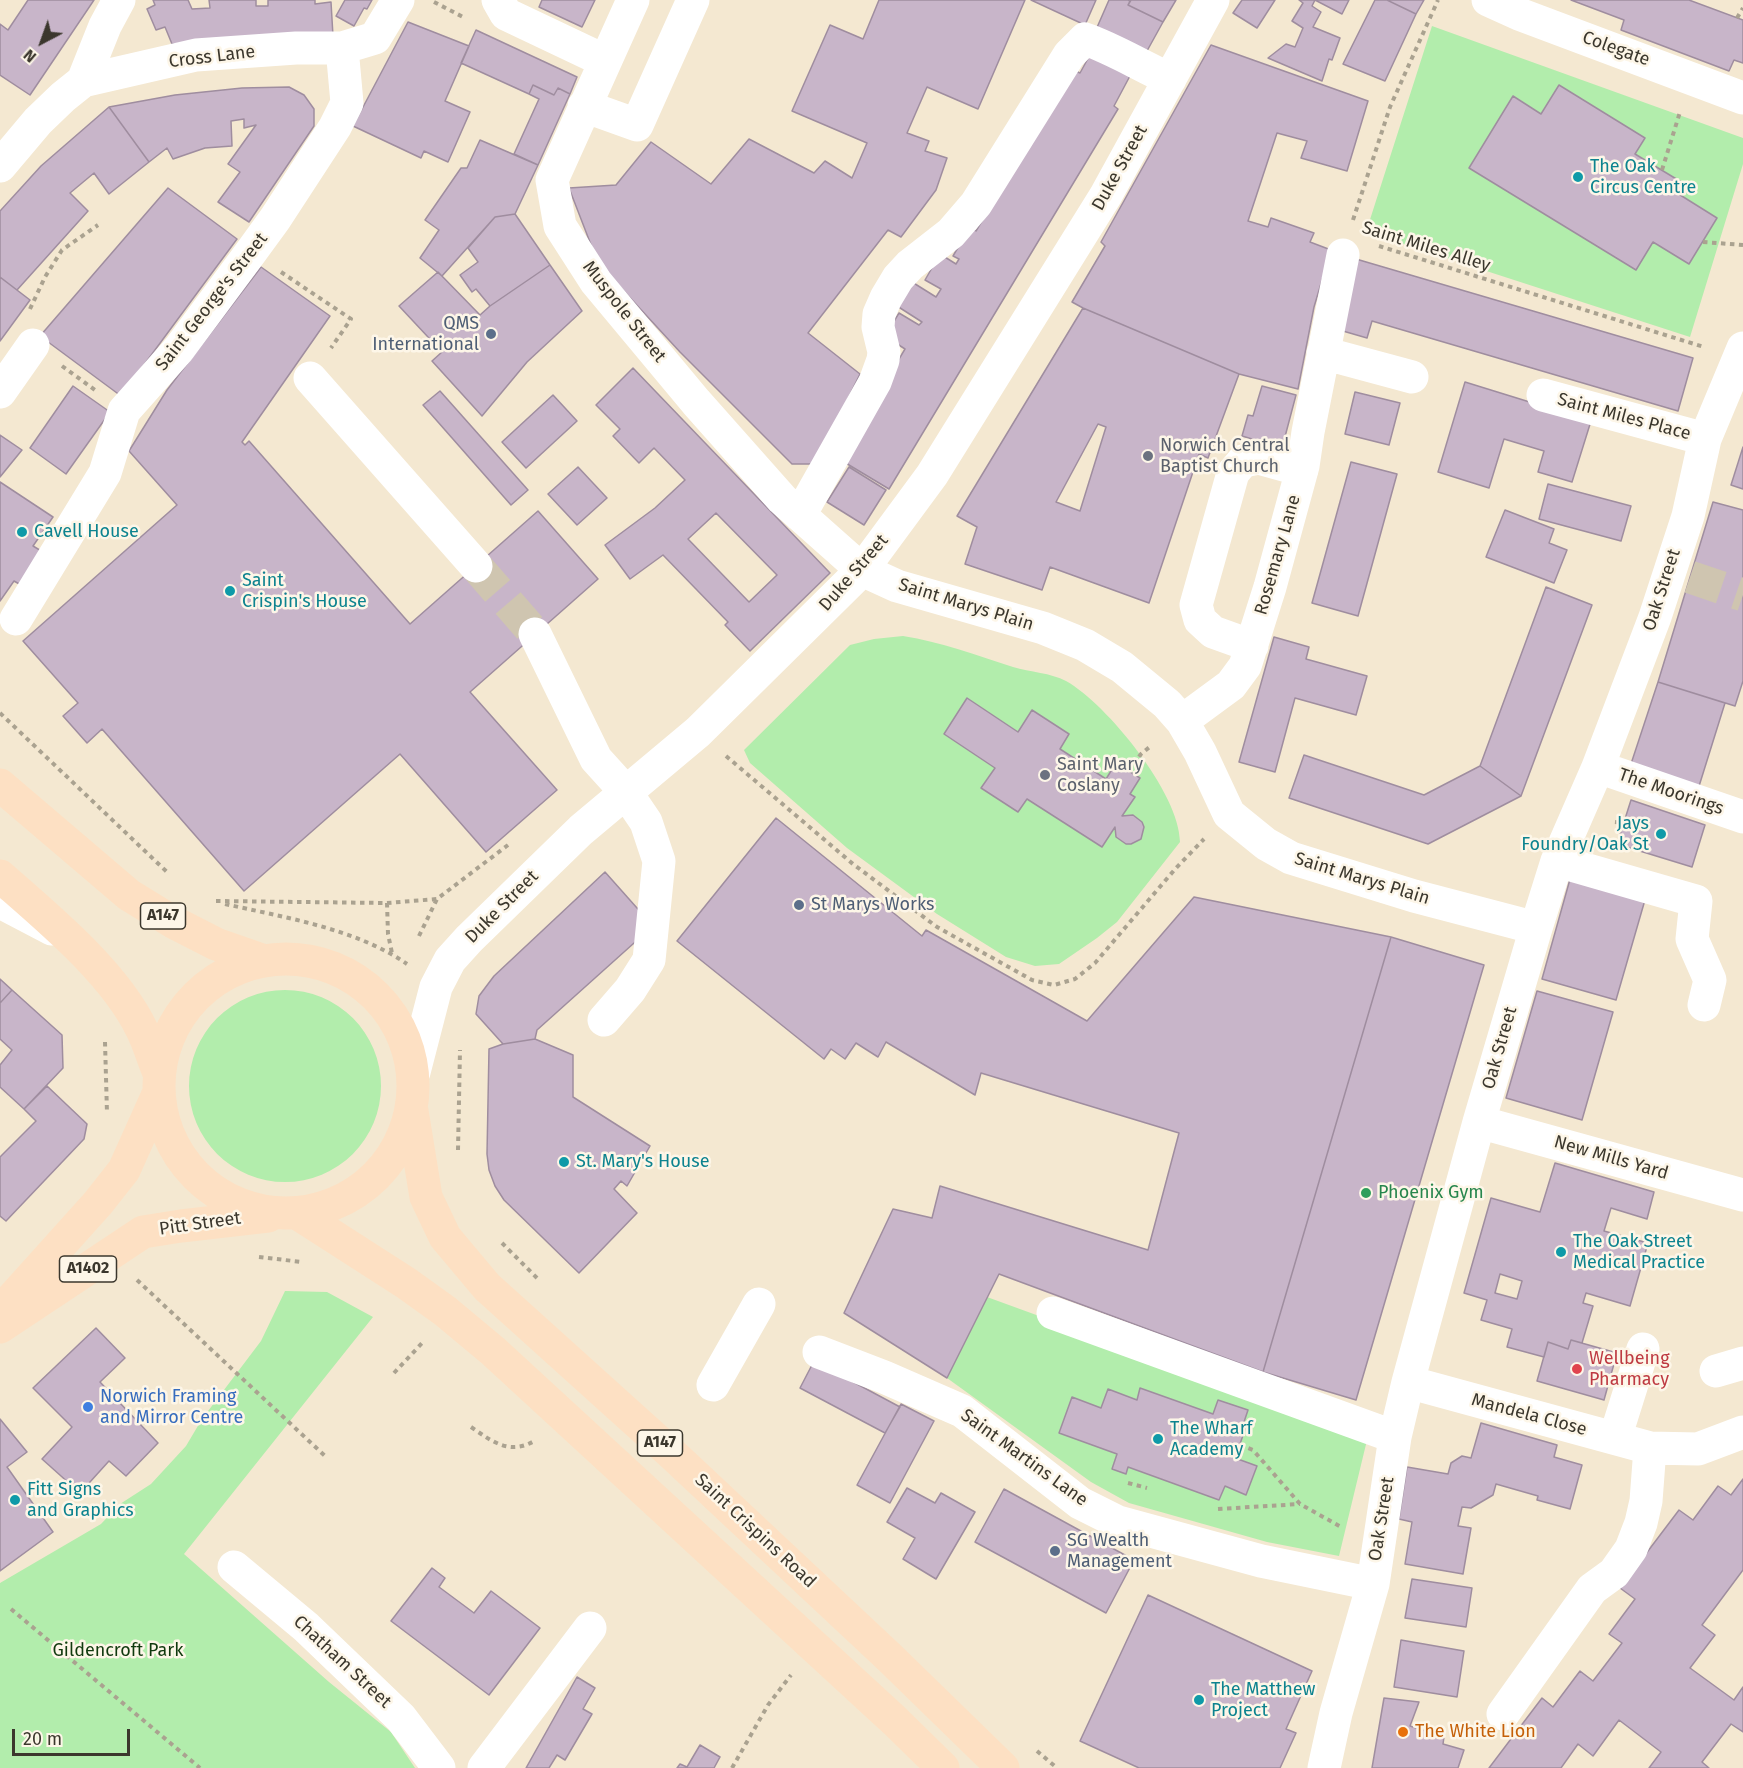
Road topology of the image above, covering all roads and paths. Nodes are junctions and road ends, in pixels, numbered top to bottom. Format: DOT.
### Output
graph roads {
  1 [pos="120,0"];
  2 [pos="398,0"];
  3 [pos="498,0"];
  4 [pos="633,0"];
  5 [pos="693,0"];
  6 [pos="1214,0"];
  7 [pos="1438,0"];
  8 [pos="1488,0"];
  9 [pos="1743,8"];
  10 [pos="1737,18"];
  11 [pos="342,48"];
  12 [pos="605,61"];
  13 [pos="1690,77"];
  14 [pos="1170,78"];
  15 [pos="83,81"];
  16 [pos="1743,98"];
  17 [pos="584,106"];
  18 [pos="1,163"];
  19 [pos="1662,170"];
  20 [pos="98,225"];
  21 [pos="1355,242"];
  22 [pos="1703,242"];
  23 [pos="1743,245"];
  24 [pos="251,252"];
  25 [pos="33,345"];
  26 [pos="1323,353"];
  27 [pos="1741,353"];
  28 [pos="1412,377"];
  29 [pos="310,378"];
  30 [pos="0,392"];
  31 [pos="1543,395"];
  32 [pos="124,411"];
  33 [pos="1705,439"];
  34 [pos="1302,470"];
  35 [pos="800,515"];
  36 [pos="477,566"];
  37 [pos="862,570"];
  38 [pos="16,619"];
  39 [pos="535,634"];
  40 [pos="1252,646"];
  41 [pos="0,713"];
  42 [pos="1182,721"];
  43 [pos="698,732"];
  44 [pos="1141,754"];
  45 [pos="1598,767"];
  46 [pos="1128,771"];
  47 [pos="0,785"];
  48 [pos="625,791"];
  49 [pos="1229,814"];
  50 [pos="1743,817"];
  51 [pos="517,839"];
  52 [pos="1557,861"];
  53 [pos="168,873"];
  54 [pos="0,876"];
  55 [pos="0,902"];
  56 [pos="387,903"];
  57 [pos="1536,928"];
  58 [pos="68,937"];
  59 [pos="392,954"];
  60 [pos="262,960"];
  61 [pos="436,987"];
  62 [pos="1704,1005"];
  63 [pos="604,1020"];
  64 [pos="414,1072"];
  65 [pos="159,1083"];
  66 [pos="412,1111"];
  67 [pos="1479,1122"];
  68 [pos="1743,1195"];
  69 [pos="291,1214"];
  70 [pos="110,1255"];
  71 [pos="249,1257"];
  72 [pos="311,1264"];
  73 [pos="759,1304"];
  74 [pos="0,1312"];
  75 [pos="1053,1313"];
  76 [pos="0,1327"];
  77 [pos="426,1338"];
  78 [pos="1643,1349"];
  79 [pos="819,1352"];
  80 [pos="394,1373"];
  81 [pos="1408,1382"];
  82 [pos="713,1385"];
  83 [pos="471,1426"];
  84 [pos="528,1432"];
  85 [pos="1743,1432"];
  86 [pos="1395,1437"];
  87 [pos="1615,1438"];
  88 [pos="537,1439"];
  89 [pos="1240,1445"];
  90 [pos="545,1447"];
  91 [pos="1650,1448"];
  92 [pos="325,1456"];
  93 [pos="1118,1480"];
  94 [pos="1151,1490"];
  95 [pos="1300,1503"];
  96 [pos="1218,1509"];
  97 [pos="1379,1535"];
  98 [pos="234,1567"];
  99 [pos="1373,1584"];
  100 [pos="11,1609"];
  101 [pos="590,1628"];
  102 [pos="782,1668"];
  103 [pos="1503,1714"];
  104 [pos="200,1768"];
  105 [pos="439,1768"];
  106 [pos="484,1768"];
  107 [pos="732,1768"];
  108 [pos="943,1768"];
  109 [pos="1003,1768"];
  110 [pos="1324,1768"];
  1 -- 15 [label="street"];
  2 -- 11 [label="street"];
  3 -- 12 [label="street"];
  4 -- 12 [label="street, Muspole Street"];
  5 -- 17 [label="street"];
  6 -- 14 [label="street, Duke Street"];
  7 -- 21 [label="path, Saint Miles Alley"];
  8 -- 13 [label="street, Colegate"];
  9 -- 10 [label="path"];
  11 -- 15 [label="street, Cross Lane"];
  11 -- 24 [label="street, Saint George's Street"];
  12 -- 17 [label="street, Muspole Street"];
  13 -- 16 [label="street, Colegate"];
  13 -- 19 [label="path"];
  14 -- 35 [label="street"];
  14 -- 37 [label="street, Duke Street"];
  15 -- 18 [label="street"];
  17 -- 35 [label="street, Muspole Street"];
  20 -- 25 [label="path"];
  21 -- 26 [label="street, Rosemary Lane"];
  21 -- 27 [label="path, Saint Miles Alley"];
  22 -- 23 [label="path"];
  24 -- 29 [label="path"];
  24 -- 32 [label="street, Saint George's Street"];
  25 -- 30 [label="street"];
  25 -- 32 [label="path"];
  26 -- 28 [label="street"];
  26 -- 34 [label="street, Rosemary Lane"];
  27 -- 33 [label="street, Oak Street"];
  29 -- 36 [label="street"];
  31 -- 33 [label="street, Saint Miles Place"];
  32 -- 38 [label="street, Saint George's Street"];
  33 -- 45 [label="street, Oak Street"];
  34 -- 40 [label="street, Rosemary Lane"];
  34 -- 40 [label="street"];
  35 -- 37 [label="street, Muspole Street"];
  37 -- 42 [label="street, Saint Marys Plain"];
  37 -- 43 [label="street, Duke Street"];
  39 -- 48 [label="street"];
  40 -- 42 [label="street, Rosemary Lane"];
  41 -- 53 [label="path"];
  42 -- 49 [label="street, Saint Marys Plain"];
  43 -- 48 [label="street, Duke Street"];
  43 -- 49 [label="path"];
  44 -- 46 [label="path"];
  45 -- 50 [label="street, The Moorings"];
  45 -- 52 [label="street, Oak Street"];
  47 -- 60 [label="main road, Saint Crispins Road / A147"];
  48 -- 61 [label="street, Duke Street"];
  48 -- 63 [label="street"];
  49 -- 57 [label="street, Saint Marys Plain"];
  51 -- 56 [label="path"];
  52 -- 57 [label="street, Oak Street"];
  52 -- 62 [label="street"];
  54 -- 58 [label="main road, Saint Crispins Road"];
  55 -- 58 [label="street"];
  56 -- 59 [label="path"];
  56 -- 59 [label="path"];
  57 -- 67 [label="street, Oak Street"];
  58 -- 65 [label="main road, Saint Crispins Road"];
  59 -- 61 [label="path"];
  60 -- 64 [label="main road, Saint Crispins Road"];
  60 -- 65 [label="main road, Saint Crispins Road"];
  61 -- 64 [label="street, Duke Street"];
  64 -- 66 [label="main road, Saint Crispins Road"];
  65 -- 69 [label="main road, Saint Crispins Road"];
  65 -- 74 [label="main road, A1402"];
  66 -- 69 [label="main road, Saint Crispins Road"];
  66 -- 109 [label="main road, Saint Crispins Road / A147"];
  67 -- 68 [label="street, New Mills Yard"];
  67 -- 81 [label="street, Oak Street"];
  69 -- 70 [label="main road, Pitt Street / A1402"];
  69 -- 108 [label="main road, Saint Crispins Road / A147"];
  70 -- 76 [label="main road, Pitt Street / A1402"];
  70 -- 92 [label="path"];
  71 -- 72 [label="path"];
  73 -- 82 [label="street"];
  75 -- 86 [label="street"];
  77 -- 80 [label="path"];
  78 -- 87 [label="street"];
  79 -- 99 [label="street, Saint Martins Lane"];
  81 -- 86 [label="street, Oak Street"];
  81 -- 87 [label="street, Mandela Close"];
  83 -- 88 [label="path"];
  84 -- 88 [label="path"];
  85 -- 91 [label="street, Mandela Close"];
  86 -- 97 [label="street, Oak Street"];
  87 -- 91 [label="street, Mandela Close"];
  88 -- 90 [label="path"];
  89 -- 95 [label="path"];
  91 -- 103 [label="street"];
  93 -- 94 [label="path"];
  95 -- 96 [label="path"];
  95 -- 97 [label="path"];
  97 -- 99 [label="street, Oak Street"];
  98 -- 105 [label="street, Chatham Street"];
  99 -- 110 [label="street, Oak Street"];
  100 -- 104 [label="path"];
  101 -- 106 [label="street"];
  102 -- 107 [label="path"];
}
